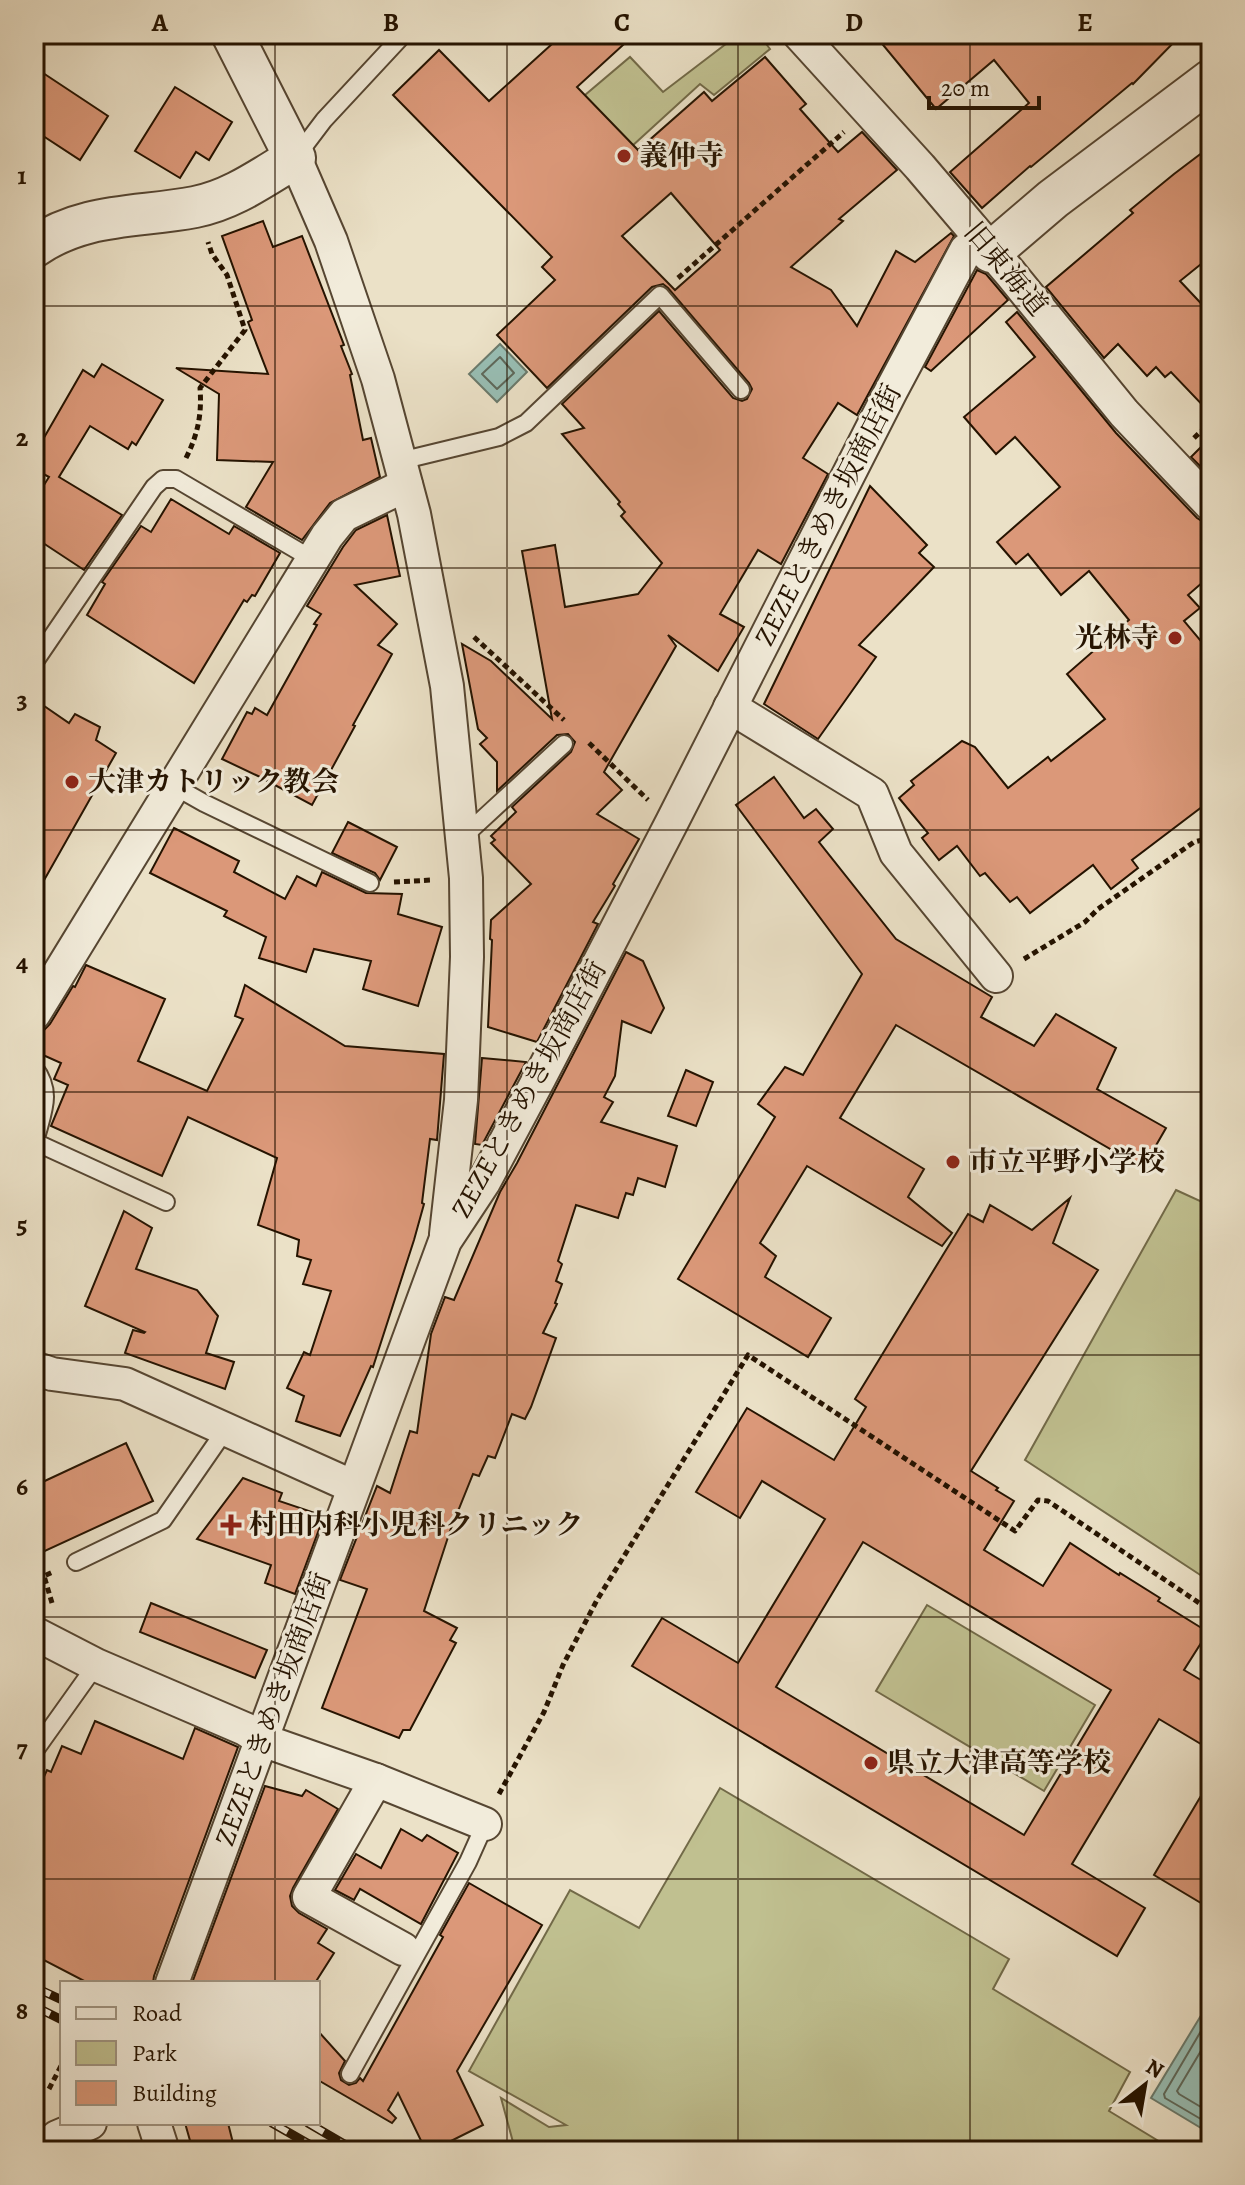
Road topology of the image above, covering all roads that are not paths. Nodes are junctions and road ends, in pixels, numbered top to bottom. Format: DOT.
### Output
graph roads {
  1 [pos="232,34"];
  2 [pos="404,34"];
  3 [pos="799,34"];
  4 [pos="1211,80"];
  5 [pos="295,158"];
  6 [pos="985,245"];
  7 [pos="34,247"];
  8 [pos="741,390"];
  9 [pos="403,473"];
  10 [pos="1211,505"];
  11 [pos="312,559"];
  12 [pos="34,663"];
  13 [pos="730,707"];
  14 [pos="564,744"];
  15 [pos="174,786"];
  16 [pos="462,839"];
  17 [pos="370,883"];
  18 [pos="996,976"];
  19 [pos="34,1014"];
  20 [pos="34,1067"];
  21 [pos="35,1145"];
  22 [pos="166,1202"];
  23 [pos="445,1241"];
  24 [pos="34,1368"];
  25 [pos="226,1429"];
  26 [pos="354,1487"];
  27 [pos="76,1562"];
  28 [pos="43,1638"];
  29 [pos="96,1665"];
  30 [pos="262,1740"];
  31 [pos="34,1752"];
  32 [pos="376,1780"];
  33 [pos="485,1824"];
  34 [pos="403,1949"];
  35 [pos="173,1981"];
  36 [pos="350,2074"];
  37 [pos="85,2125"];
  38 [pos="155,2125"];
  39 [pos="41,2151"];
  40 [pos="163,2151"];
  1 -- 5 [label="street"];
  2 -- 5 [label="lane"];
  3 -- 6 [label="street, 旧東海道"];
  4 -- 6 [label="street"];
  5 -- 7 [label="street"];
  5 -- 9 [label="street"];
  6 -- 10 [label="street, 旧東海道"];
  6 -- 13 [label="street, ZEZEときめき坂商店街"];
  8 -- 9 [label="lane"];
  9 -- 11 [label="street"];
  9 -- 16 [label="street"];
  11 -- 12 [label="lane"];
  11 -- 15 [label="street"];
  13 -- 18 [label="street"];
  13 -- 23 [label="street, ZEZEときめき坂商店街"];
  14 -- 16 [label="lane"];
  15 -- 17 [label="lane"];
  15 -- 19 [label="street"];
  16 -- 23 [label="street"];
  20 -- 21 [label="lane"];
  21 -- 22 [label="lane"];
  23 -- 26 [label="street, ZEZEときめき坂商店街"];
  24 -- 25 [label="street"];
  25 -- 26 [label="street"];
  25 -- 27 [label="lane"];
  26 -- 30 [label="street, ZEZEときめき坂商店街"];
  28 -- 29 [label="street"];
  29 -- 30 [label="street"];
  29 -- 31 [label="lane"];
  30 -- 32 [label="street"];
  30 -- 35 [label="street, ZEZEときめき坂商店街"];
  32 -- 33 [label="street"];
  32 -- 34 [label="street"];
  33 -- 36 [label="lane"];
  37 -- 39 [label="street"];
  38 -- 40 [label="street"];
}
